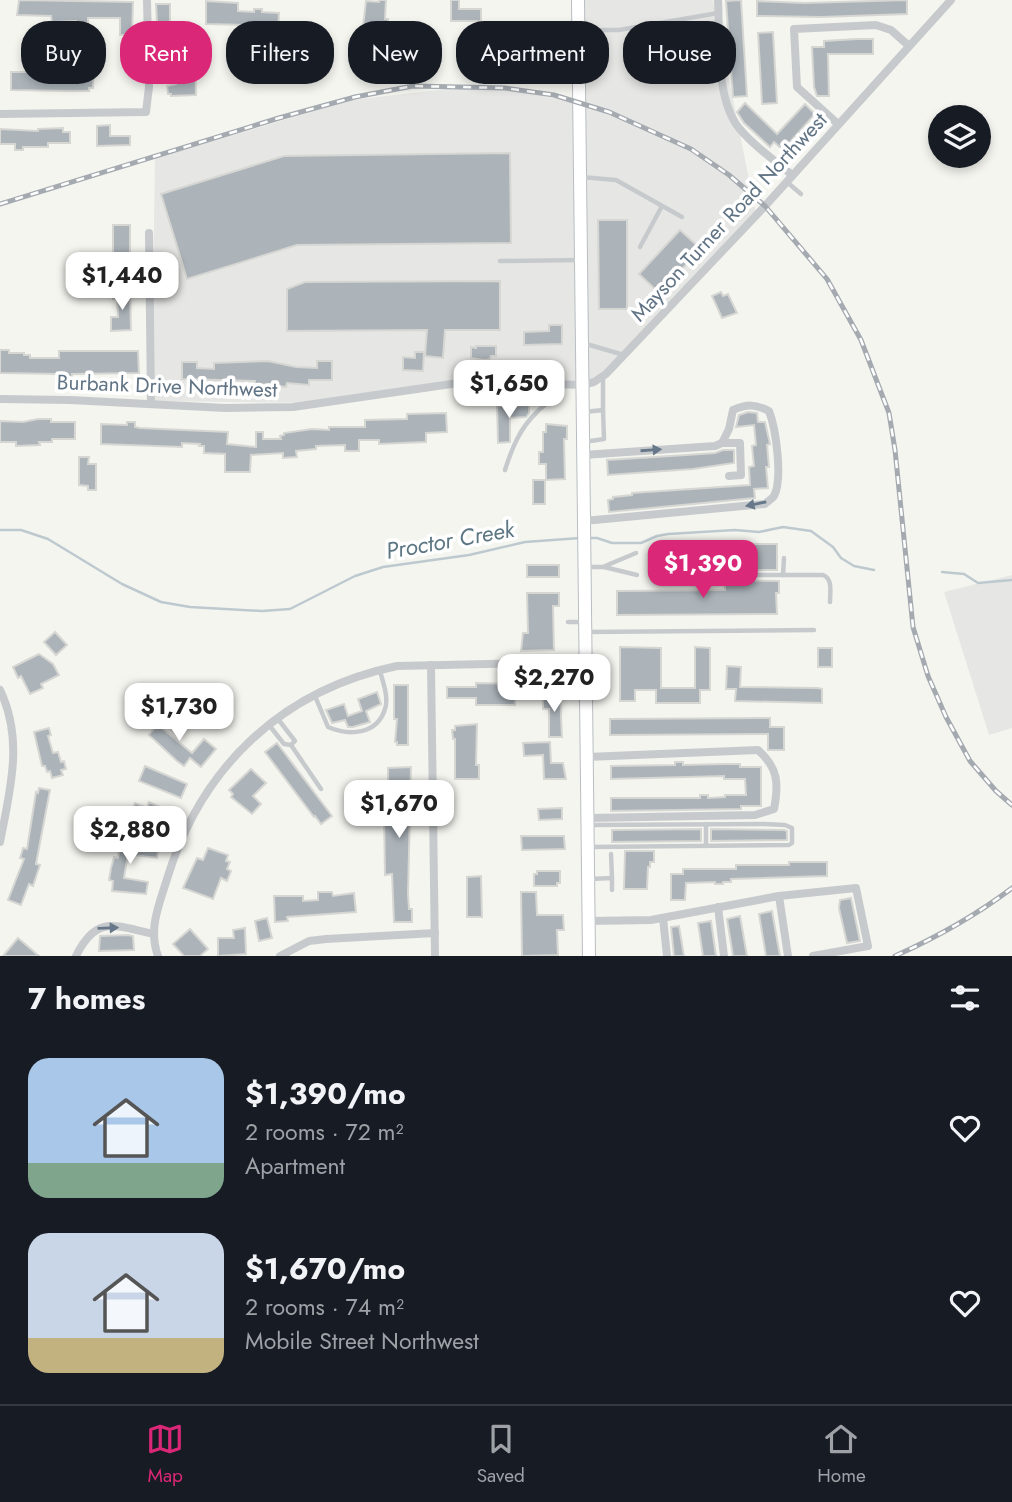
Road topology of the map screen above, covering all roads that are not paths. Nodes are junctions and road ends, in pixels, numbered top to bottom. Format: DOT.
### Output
graph roads {
  1 [pos="147,0"];
  2 [pos="578,0"];
  3 [pos="718,0"];
  4 [pos="951,0"];
  5 [pos="719,13"];
  6 [pos="578,21"];
  7 [pos="609,30"];
  8 [pos="909,46"];
  9 [pos="579,84"];
  10 [pos="0,114"];
  11 [pos="838,124"];
  12 [pos="580,177"];
  13 [pos="789,178"];
  14 [pos="801,194"];
  15 [pos="662,206"];
  16 [pos="682,217"];
  17 [pos="149,233"];
  18 [pos="640,247"];
  19 [pos="581,260"];
  20 [pos="500,261"];
  21 [pos="582,343"];
  22 [pos="624,355"];
  23 [pos="603,376"];
  24 [pos="564,384"];
  25 [pos="582,385"];
  26 [pos="0,399"];
  27 [pos="151,404"];
  28 [pos="603,411"];
  29 [pos="583,412"];
  30 [pos="722,443"];
  31 [pos="583,449"];
  32 [pos="505,470"];
  33 [pos="729,476"];
  34 [pos="584,526"];
  35 [pos="636,553"];
  36 [pos="713,553"];
  37 [pos="784,558"];
  38 [pos="584,566"];
  39 [pos="604,567"];
  40 [pos="638,575"];
  41 [pos="783,575"];
  42 [pos="831,602"];
  43 [pos="568,622"];
  44 [pos="585,627"];
  45 [pos="814,630"];
  46 [pos="568,653"];
  47 [pos="586,662"];
  48 [pos="544,663"];
  49 [pos="568,663"];
  50 [pos="431,664"];
  51 [pos="380,670"];
  52 [pos="546,676"];
  53 [pos="568,689"];
  54 [pos="0,690"];
  55 [pos="586,690"];
  56 [pos="314,695"];
  57 [pos="277,718"];
  58 [pos="268,724"];
  59 [pos="291,745"];
  60 [pos="587,757"];
  61 [pos="321,789"];
  62 [pos="588,821"];
  63 [pos="706,824"];
  64 [pos="0,842"];
  65 [pos="706,846"];
  66 [pos="588,847"];
  67 [pos="611,854"];
  68 [pos="612,878"];
  69 [pos="589,879"];
  70 [pos="612,890"];
  71 [pos="779,896"];
  72 [pos="718,907"];
  73 [pos="663,918"];
  74 [pos="589,921"];
  75 [pos="435,933"];
  76 [pos="154,934"];
  77 [pos="76,956"];
  78 [pos="158,956"];
  79 [pos="280,956"];
  80 [pos="435,956"];
  81 [pos="589,956"];
  82 [pos="667,956"];
  83 [pos="724,956"];
  84 [pos="788,956"];
  85 [pos="813,956"];
  1 -- 10 [label="street"];
  2 -- 6 [label="main road"];
  3 -- 5 [label="street"];
  4 -- 8 [label="street, Mayson Turner Road Northwest"];
  5 -- 7 [label="lane"];
  5 -- 13 [label="street"];
  8 -- 11 [label="street, Mayson Turner Road Northwest"];
  8 -- 11 [label="street"];
  9 -- 12 [label="main road"];
  11 -- 13 [label="street, Mayson Turner Road Northwest"];
  12 -- 15 [label="lane"];
  12 -- 19 [label="main road"];
  13 -- 14 [label="lane"];
  13 -- 22 [label="street, Mayson Turner Road Northwest"];
  15 -- 16 [label="lane"];
  15 -- 18 [label="lane"];
  17 -- 27 [label="street"];
  19 -- 20 [label="lane"];
  19 -- 21 [label="main road"];
  21 -- 22 [label="lane"];
  21 -- 25 [label="main road"];
  22 -- 23 [label="street, Mayson Turner Road Northwest"];
  23 -- 25 [label="street, Mayson Turner Road Northwest"];
  23 -- 28 [label="lane"];
  24 -- 25 [label="street, Burbank Drive Northwest"];
  24 -- 27 [label="street, Burbank Drive Northwest"];
  24 -- 32 [label="lane"];
  25 -- 29 [label="main road"];
  26 -- 27 [label="street, Burbank Drive Northwest"];
  28 -- 29 [label="lane"];
  28 -- 31 [label="lane"];
  29 -- 31 [label="main road"];
  31 -- 30 [label="street, one-way"];
  30 -- 33 [label="street"];
  30 -- 34 [label="street, one-way"];
  31 -- 34 [label="main road"];
  34 -- 38 [label="main road"];
  35 -- 39 [label="lane"];
  36 -- 41 [label="lane"];
  37 -- 41 [label="lane"];
  38 -- 39 [label="lane"];
  38 -- 44 [label="main road"];
  39 -- 40 [label="lane"];
  41 -- 42 [label="lane"];
  43 -- 44 [label="lane"];
  44 -- 45 [label="lane"];
  44 -- 47 [label="main road"];
  46 -- 49 [label="lane"];
  47 -- 49 [label="street"];
  47 -- 55 [label="main road"];
  48 -- 49 [label="street"];
  48 -- 50 [label="street"];
  48 -- 52 [label="lane"];
  50 -- 51 [label="street"];
  50 -- 75 [label="street"];
  51 -- 56 [label="street"];
  51 -- 56 [label="lane"];
  53 -- 55 [label="lane"];
  54 -- 64 [label="street"];
  55 -- 60 [label="main road"];
  56 -- 57 [label="street"];
  57 -- 58 [label="street"];
  57 -- 59 [label="lane"];
  58 -- 59 [label="lane"];
  58 -- 76 [label="street"];
  59 -- 61 [label="lane"];
  60 -- 62 [label="main road"];
  60 -- 62 [label="street"];
  62 -- 63 [label="lane"];
  62 -- 66 [label="main road"];
  63 -- 65 [label="lane"];
  63 -- 65 [label="lane"];
  65 -- 66 [label="lane"];
  66 -- 69 [label="main road"];
  67 -- 68 [label="lane"];
  68 -- 69 [label="lane"];
  68 -- 70 [label="lane"];
  69 -- 74 [label="main road"];
  71 -- 72 [label="street"];
  71 -- 84 [label="street"];
  71 -- 85 [label="street"];
  72 -- 73 [label="street"];
  72 -- 83 [label="street"];
  73 -- 74 [label="street"];
  73 -- 82 [label="street"];
  74 -- 81 [label="main road"];
  75 -- 79 [label="street"];
  75 -- 80 [label="street"];
  77 -- 76 [label="street, one-way"];
  76 -- 78 [label="street"];
}
